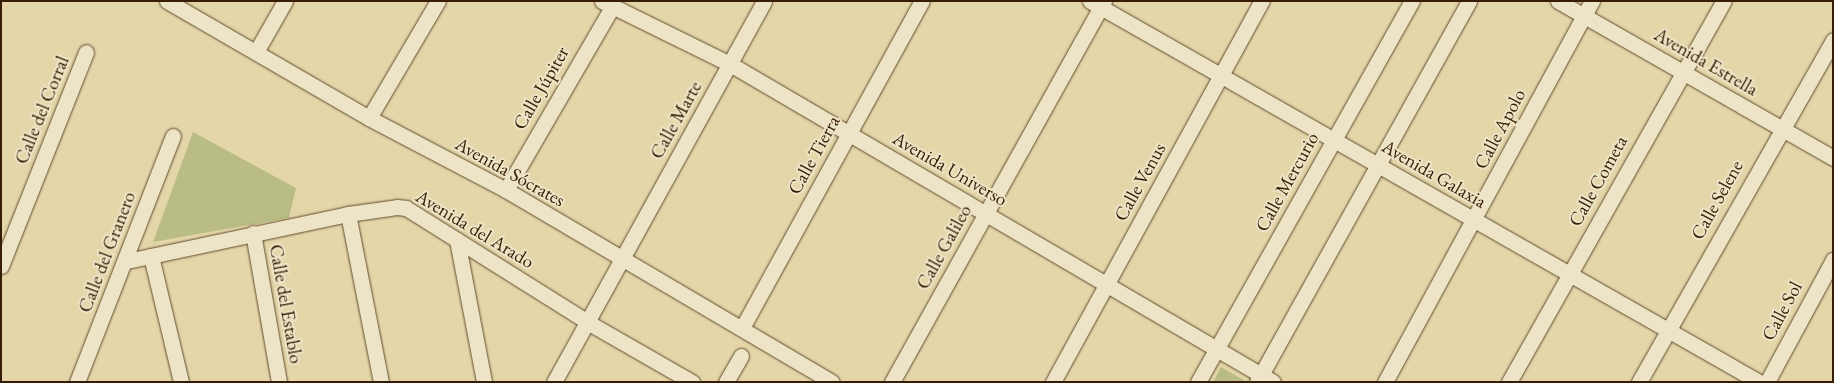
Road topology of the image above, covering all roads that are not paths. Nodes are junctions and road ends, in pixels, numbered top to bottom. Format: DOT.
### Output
graph roads {
  1 [pos="167,1"];
  2 [pos="285,1"];
  3 [pos="438,1"];
  4 [pos="764,1"];
  5 [pos="922,1"];
  6 [pos="1262,1"];
  7 [pos="1412,1"];
  8 [pos="1469,1"];
  9 [pos="1558,1"];
  10 [pos="1592,1"];
  11 [pos="1724,1"];
  12 [pos="1098,3"];
  13 [pos="607,4"];
  14 [pos="1584,16"];
  15 [pos="1833,40"];
  16 [pos="86,52"];
  17 [pos="256,52"];
  18 [pos="730,64"];
  19 [pos="1682,71"];
  20 [pos="1221,76"];
  21 [pos="369,118"];
  22 [pos="1780,128"];
  23 [pos="849,133"];
  24 [pos="173,136"];
  25 [pos="1334,140"];
  26 [pos="1833,158"];
  27 [pos="1378,165"];
  28 [pos="506,190"];
  29 [pos="348,214"];
  30 [pos="986,214"];
  31 [pos="1473,220"];
  32 [pos="253,233"];
  33 [pos="457,240"];
  34 [pos="151,256"];
  35 [pos="624,258"];
  36 [pos="1833,260"];
  37 [pos="126,261"];
  38 [pos="1,266"];
  39 [pos="1569,274"];
  40 [pos="1107,284"];
  41 [pos="589,323"];
  42 [pos="742,328"];
  43 [pos="1667,330"];
  44 [pos="1216,349"];
  45 [pos="741,356"];
  46 [pos="1264,379"];
  47 [pos="77,382"];
  48 [pos="181,382"];
  49 [pos="279,382"];
  50 [pos="381,382"];
  51 [pos="484,382"];
  52 [pos="554,382"];
  53 [pos="692,382"];
  54 [pos="726,382"];
  55 [pos="832,382"];
  56 [pos="892,382"];
  57 [pos="1053,382"];
  58 [pos="1198,382"];
  59 [pos="1385,382"];
  60 [pos="1510,382"];
  61 [pos="1639,382"];
  62 [pos="1759,382"];
  63 [pos="1767,382"];
  1 -- 17 [label="street, Avenida Sócrates"];
  2 -- 17 [label="street"];
  3 -- 21 [label="street"];
  4 -- 18 [label="street, Calle Marte"];
  5 -- 23 [label="street, Calle Tierra"];
  6 -- 20 [label="street, Calle Venus"];
  7 -- 25 [label="street, Calle Mercurio"];
  8 -- 27 [label="street"];
  9 -- 14 [label="street, Avenida Estrella"];
  10 -- 14 [label="street, Calle Apolo"];
  11 -- 19 [label="street, Calle Cometa"];
  12 -- 20 [label="street, Avenida Galaxia"];
  12 -- 30 [label="street, Calle Galileo"];
  13 -- 18 [label="street, Avenida Universo"];
  13 -- 28 [label="street, Calle Júpiter"];
  14 -- 19 [label="street, Avenida Estrella"];
  14 -- 31 [label="street, Calle Apolo"];
  15 -- 22 [label="street, Calle Selene"];
  16 -- 38 [label="street, Calle del Corral"];
  17 -- 21 [label="street, Avenida Sócrates"];
  18 -- 23 [label="street, Avenida Universo"];
  18 -- 35 [label="street, Calle Marte"];
  19 -- 22 [label="street, Avenida Estrella"];
  19 -- 39 [label="street, Calle Cometa"];
  20 -- 25 [label="street, Avenida Galaxia"];
  20 -- 40 [label="street, Calle Venus"];
  21 -- 28 [label="street, Avenida Sócrates"];
  22 -- 26 [label="street, Avenida Estrella"];
  22 -- 43 [label="street, Calle Selene"];
  23 -- 30 [label="street, Avenida Universo"];
  23 -- 42 [label="street, Calle Tierra"];
  24 -- 37 [label="street, Calle del Granero"];
  25 -- 27 [label="street, Avenida Galaxia"];
  25 -- 44 [label="street, Calle Mercurio"];
  27 -- 31 [label="street, Avenida Galaxia"];
  27 -- 46 [label="street"];
  28 -- 35 [label="street, Avenida Sócrates"];
  29 -- 32 [label="street, Avenida del Arado"];
  29 -- 33 [label="street, Avenida del Arado"];
  29 -- 50 [label="street"];
  30 -- 40 [label="street, Avenida Universo"];
  30 -- 56 [label="street, Calle Galileo"];
  31 -- 39 [label="street, Avenida Galaxia"];
  31 -- 59 [label="street, Calle Apolo"];
  32 -- 34 [label="street, Avenida del Arado"];
  32 -- 49 [label="street, Calle del Establo"];
  33 -- 41 [label="street, Avenida del Arado"];
  33 -- 51 [label="street"];
  34 -- 37 [label="street, Avenida del Arado"];
  34 -- 48 [label="street"];
  35 -- 41 [label="street, Calle Marte"];
  35 -- 42 [label="street, Avenida Sócrates"];
  36 -- 63 [label="street, Calle Sol"];
  37 -- 47 [label="street, Calle del Granero"];
  39 -- 43 [label="street, Avenida Galaxia"];
  39 -- 60 [label="street, Calle Cometa"];
  40 -- 44 [label="street, Avenida Universo"];
  40 -- 57 [label="street, Calle Venus"];
  41 -- 52 [label="street, Calle Marte"];
  41 -- 53 [label="street, Avenida del Arado"];
  42 -- 55 [label="street, Avenida Sócrates"];
  43 -- 61 [label="street, Calle Selene"];
  43 -- 62 [label="street, Avenida Galaxia"];
  44 -- 46 [label="street, Avenida Universo"];
  44 -- 58 [label="street, Calle Mercurio"];
  45 -- 54 [label="street"];
}
